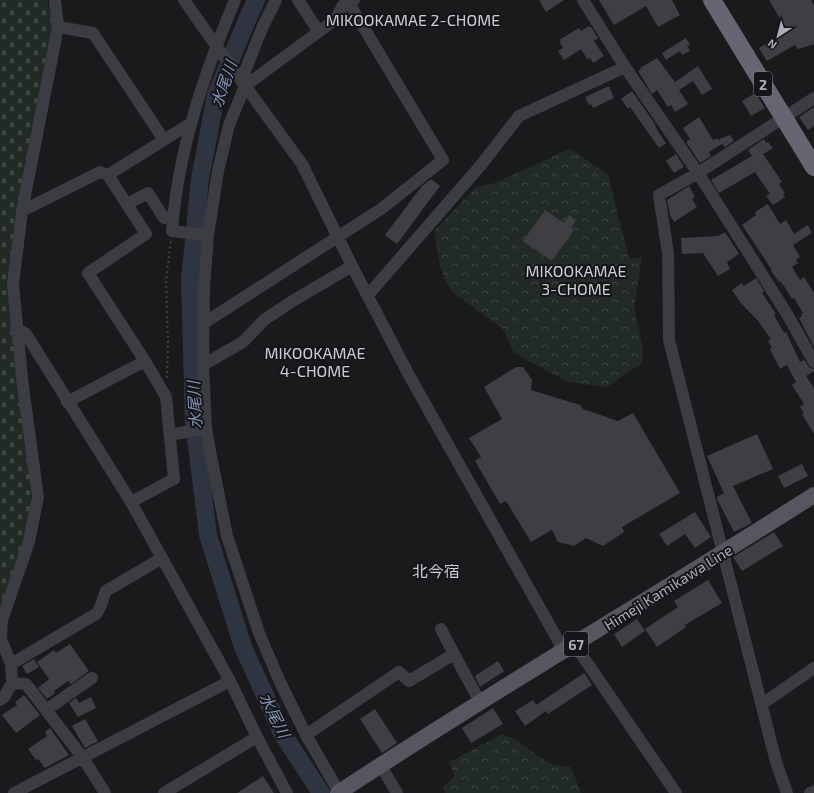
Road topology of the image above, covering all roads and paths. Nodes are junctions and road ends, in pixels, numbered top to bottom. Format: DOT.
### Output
graph roads {
  1 [pos="55,0"];
  2 [pos="184,0"];
  3 [pos="235,0"];
  4 [pos="276,0"];
  5 [pos="298,0"];
  6 [pos="583,0"];
  7 [pos="712,0"];
  8 [pos="352,2"];
  9 [pos="58,27"];
  10 [pos="319,32"];
  11 [pos="217,47"];
  12 [pos="625,66"];
  13 [pos="246,86"];
  14 [pos="814,98"];
  15 [pos="784,119"];
  16 [pos="191,123"];
  17 [pos="164,140"];
  18 [pos="814,167"];
  19 [pos="698,173"];
  20 [pos="108,175"];
  21 [pos="127,204"];
  22 [pos="22,211"];
  23 [pos="172,225"];
  24 [pos="208,235"];
  25 [pos="338,236"];
  26 [pos="352,266"];
  27 [pos="368,295"];
  28 [pos="204,323"];
  29 [pos="16,328"];
  30 [pos="146,361"];
  31 [pos="814,362"];
  32 [pos="203,365"];
  33 [pos="166,397"];
  34 [pos="67,402"];
  35 [pos="206,428"];
  36 [pos="170,435"];
  37 [pos="814,495"];
  38 [pos="130,502"];
  39 [pos="724,553"];
  40 [pos="162,558"];
  41 [pos="441,629"];
  42 [pos="570,648"];
  43 [pos="454,654"];
  44 [pos="11,664"];
  45 [pos="814,668"];
  46 [pos="92,678"];
  47 [pos="230,681"];
  48 [pos="12,682"];
  49 [pos="0,700"];
  50 [pos="480,702"];
  51 [pos="762,704"];
  52 [pos="46,710"];
  53 [pos="306,735"];
  54 [pos="257,737"];
  55 [pos="83,758"];
  56 [pos="380,764"];
  57 [pos="814,790"];
  58 [pos="338,792"];
  59 [pos="14,793"];
  60 [pos="105,793"];
  61 [pos="164,793"];
  62 [pos="287,793"];
  63 [pos="397,793"];
  64 [pos="676,793"];
  65 [pos="787,793"];
  66 [pos="810,793"];
  1 -- 9 [label="street"];
  2 -- 11 [label="street"];
  3 -- 11 [label="street"];
  4 -- 13 [label="street"];
  5 -- 10 [label="street"];
  6 -- 12 [label="street"];
  7 -- 15 [label="highway, 2"];
  8 -- 10 [label="street"];
  8 -- 25 [label="street"];
  9 -- 17 [label="street"];
  9 -- 22 [label="street"];
  10 -- 13 [label="street"];
  11 -- 13 [label="street"];
  11 -- 16 [label="street"];
  12 -- 19 [label="street"];
  12 -- 27 [label="street"];
  13 -- 24 [label="street"];
  13 -- 25 [label="street"];
  14 -- 15 [label="street"];
  15 -- 18 [label="highway, 2"];
  15 -- 19 [label="street"];
  16 -- 17 [label="street"];
  16 -- 23 [label="street"];
  17 -- 20 [label="street"];
  19 -- 31 [label="street"];
  19 -- 39 [label="street"];
  20 -- 21 [label="street"];
  20 -- 22 [label="street"];
  21 -- 23 [label="street"];
  21 -- 30 [label="street"];
  22 -- 29 [label="street"];
  23 -- 24 [label="street"];
  23 -- 33 [label="path"];
  24 -- 28 [label="street"];
  25 -- 26 [label="street"];
  25 -- 28 [label="street"];
  26 -- 27 [label="street"];
  26 -- 32 [label="street"];
  27 -- 42 [label="street"];
  28 -- 32 [label="street"];
  29 -- 34 [label="street"];
  29 -- 44 [label="street"];
  30 -- 33 [label="street"];
  30 -- 34 [label="street"];
  32 -- 35 [label="street"];
  33 -- 36 [label="street"];
  34 -- 38 [label="street"];
  35 -- 36 [label="street"];
  35 -- 53 [label="street"];
  36 -- 38 [label="street"];
  37 -- 39 [label="main road, Himeji Kamikawa Line / 67"];
  38 -- 40 [label="street"];
  39 -- 42 [label="main road, Himeji Kamikawa Line / 67"];
  39 -- 51 [label="street"];
  40 -- 44 [label="street"];
  40 -- 47 [label="street"];
  41 -- 43 [label="street"];
  42 -- 50 [label="main road, Himeji Kamikawa Line / 67"];
  42 -- 64 [label="street"];
  43 -- 50 [label="street"];
  43 -- 53 [label="street"];
  44 -- 48 [label="street"];
  45 -- 51 [label="street"];
  46 -- 52 [label="street"];
  47 -- 54 [label="street"];
  47 -- 55 [label="street"];
  48 -- 49 [label="street"];
  48 -- 52 [label="street"];
  50 -- 56 [label="main road, Himeji Kamikawa Line / 67"];
  51 -- 65 [label="street"];
  52 -- 55 [label="street"];
  53 -- 58 [label="street"];
  54 -- 61 [label="street"];
  54 -- 62 [label="street"];
  55 -- 59 [label="street"];
  55 -- 60 [label="street"];
  56 -- 58 [label="main road, Himeji Kamikawa Line / 67"];
  56 -- 63 [label="street"];
  57 -- 66 [label="street"];
}
